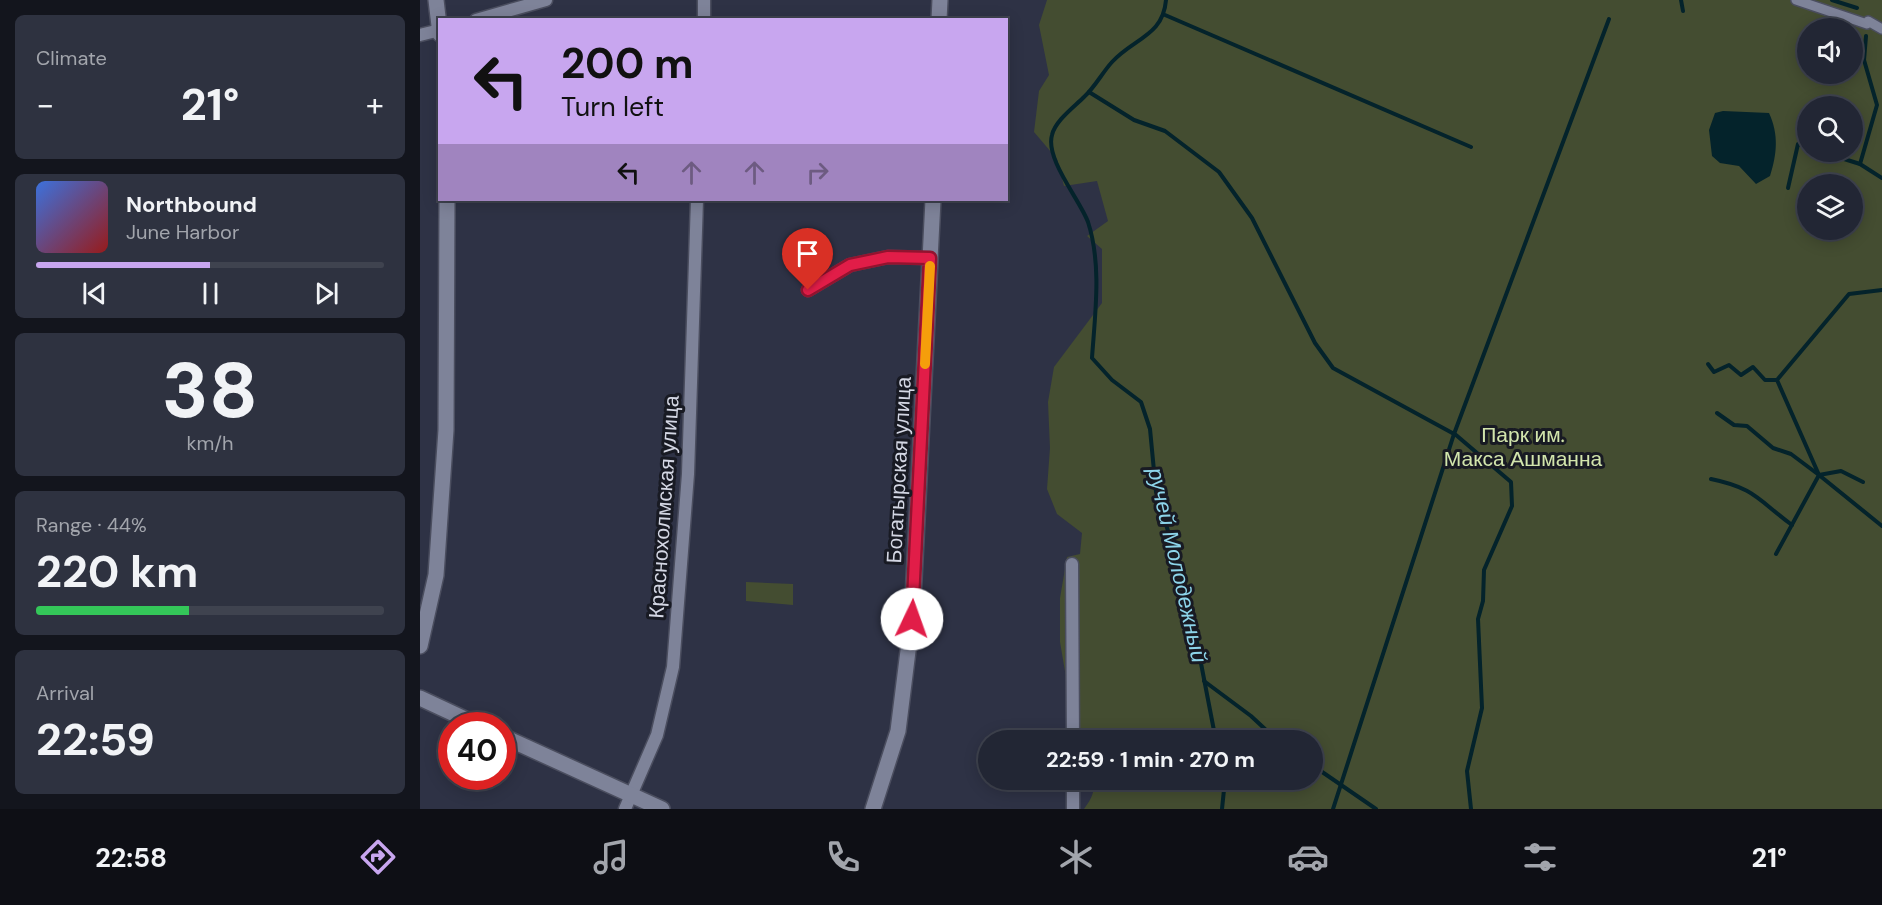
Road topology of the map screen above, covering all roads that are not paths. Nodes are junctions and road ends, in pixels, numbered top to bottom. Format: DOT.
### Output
graph roads {
  1 [pos="436,0"];
  2 [pos="546,0"];
  3 [pos="704,0"];
  4 [pos="939,0"];
  5 [pos="1797,0"];
  6 [pos="483,18"];
  7 [pos="704,18"];
  8 [pos="939,18"];
  9 [pos="438,20"];
  10 [pos="1882,28"];
  11 [pos="438,30"];
  12 [pos="420,35"];
  13 [pos="447,201"];
  14 [pos="697,201"];
  15 [pos="933,201"];
  16 [pos="930,258"];
  17 [pos="808,290"];
  18 [pos="1072,564"];
  19 [pos="420,646"];
  20 [pos="420,698"];
  21 [pos="450,712"];
  22 [pos="1073,730"];
  23 [pos="516,743"];
  24 [pos="1073,790"];
  25 [pos="628,802"];
  26 [pos="662,809"];
  27 [pos="873,809"];
  28 [pos="1073,809"];
  1 -- 9 [label="street"];
  2 -- 6 [label="street"];
  3 -- 7 [label="street"];
  4 -- 8 [label="street"];
  5 -- 10 [label="street"];
  11 -- 12 [label="street"];
  13 -- 19 [label="street"];
  14 -- 25 [label="street, Краснохолмская улица"];
  15 -- 16 [label="street, Богатырская улица"];
  16 -- 17 [label="street"];
  16 -- 27 [label="street, Богатырская улица"];
  18 -- 22 [label="street"];
  20 -- 21 [label="street"];
  23 -- 25 [label="street"];
  24 -- 28 [label="street"];
  25 -- 26 [label="street"];
}
